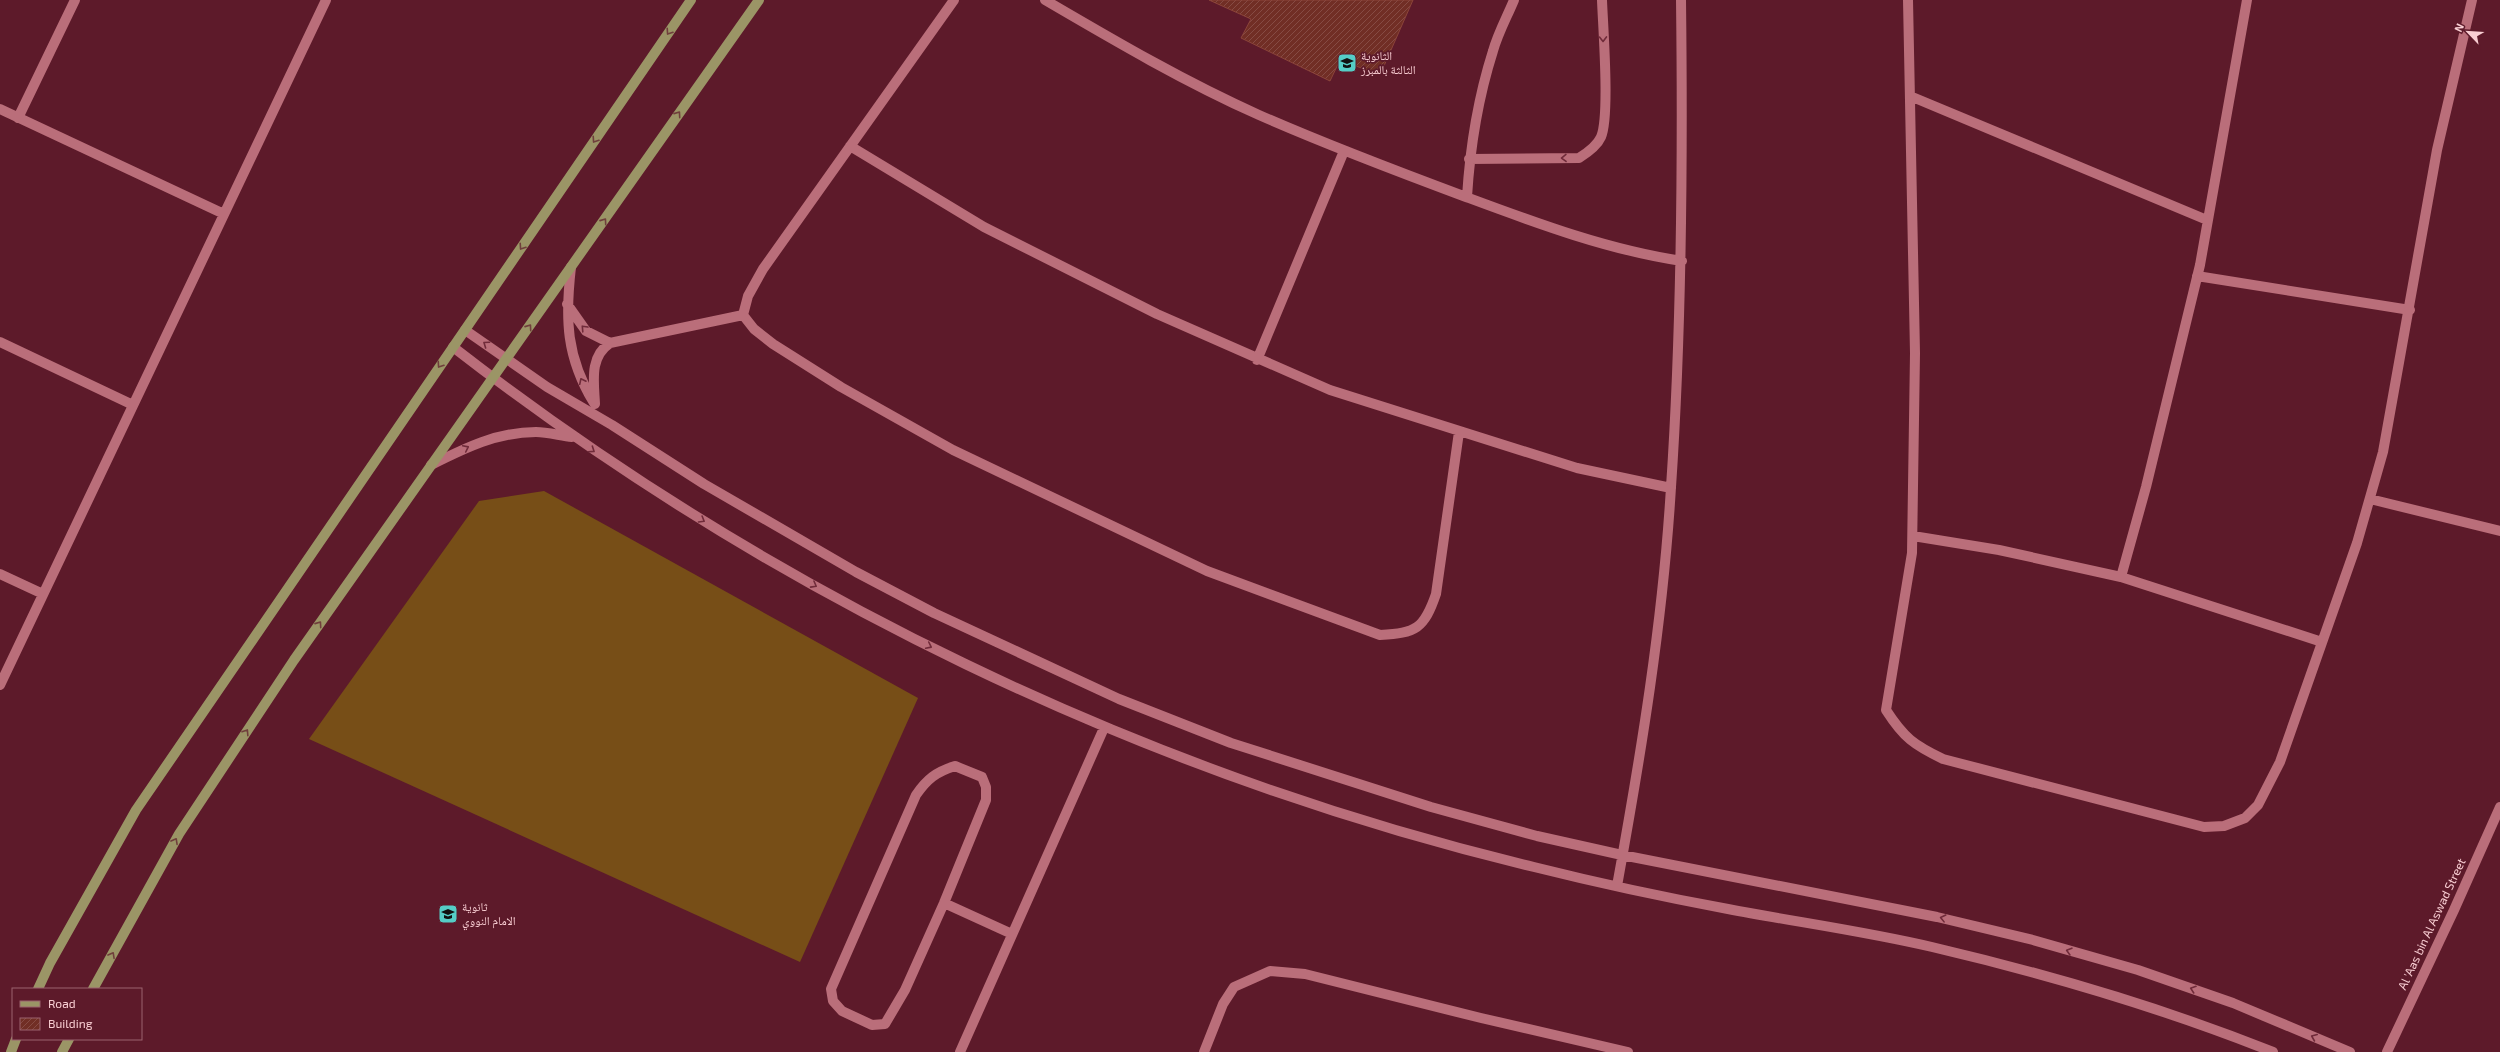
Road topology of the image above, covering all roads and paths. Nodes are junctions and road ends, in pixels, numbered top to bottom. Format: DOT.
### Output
graph roads {
  1 [pos="75,0"];
  2 [pos="326,0"];
  3 [pos="691,0"];
  4 [pos="760,0"];
  5 [pos="954,0"];
  6 [pos="1045,0"];
  7 [pos="1514,0"];
  8 [pos="1602,0"];
  9 [pos="1681,0"];
  10 [pos="1908,0"];
  11 [pos="2247,0"];
  12 [pos="2472,0"];
  13 [pos="1910,96"];
  14 [pos="0,109"];
  15 [pos="18,118"];
  16 [pos="850,146"];
  17 [pos="1344,151"];
  18 [pos="1469,159"];
  19 [pos="1467,197"];
  20 [pos="224,214"];
  21 [pos="2207,220"];
  22 [pos="1682,261"];
  23 [pos="571,267"];
  24 [pos="2197,276"];
  25 [pos="566,303"];
  26 [pos="2410,310"];
  27 [pos="744,315"];
  28 [pos="465,330"];
  29 [pos="0,342"];
  30 [pos="610,343"];
  31 [pos="453,347"];
  32 [pos="506,359"];
  33 [pos="1257,360"];
  34 [pos="493,378"];
  35 [pos="595,404"];
  36 [pos="133,405"];
  37 [pos="612,425"];
  38 [pos="1460,432"];
  39 [pos="574,438"];
  40 [pos="431,465"];
  41 [pos="1672,488"];
  42 [pos="2370,499"];
  43 [pos="2500,531"];
  44 [pos="1912,536"];
  45 [pos="0,574"];
  46 [pos="2121,577"];
  47 [pos="43,594"];
  48 [pos="2322,642"];
  49 [pos="0,685"];
  50 [pos="1104,728"];
  51 [pos="2500,807"];
  52 [pos="1622,855"];
  53 [pos="1617,886"];
  54 [pos="944,903"];
  55 [pos="1012,934"];
  56 [pos="38,988"];
  57 [pos="95,988"];
  58 [pos="16,1040"];
  59 [pos="68,1040"];
  60 [pos="11,1052"];
  61 [pos="62,1052"];
  62 [pos="960,1052"];
  63 [pos="1204,1052"];
  64 [pos="1628,1052"];
  65 [pos="2273,1052"];
  66 [pos="2350,1052"];
  67 [pos="2387,1052"];
  1 -- 15 [label="street"];
  2 -- 20 [label="street"];
  3 -- 28 [label="main road, one-way"];
  23 -- 4 [label="main road, one-way"];
  5 -- 16 [label="street"];
  6 -- 17 [label="street"];
  7 -- 18 [label="street"];
  8 -- 18 [label="street, one-way"];
  9 -- 22 [label="street"];
  10 -- 13 [label="street"];
  11 -- 21 [label="street"];
  12 -- 26 [label="street"];
  13 -- 21 [label="street"];
  13 -- 44 [label="street"];
  14 -- 15 [label="street"];
  15 -- 20 [label="street"];
  16 -- 27 [label="street"];
  16 -- 33 [label="street"];
  17 -- 19 [label="street"];
  17 -- 33 [label="street"];
  18 -- 19 [label="street"];
  19 -- 22 [label="street"];
  20 -- 36 [label="street"];
  21 -- 24 [label="street"];
  22 -- 41 [label="street"];
  23 -- 25 [label="street"];
  32 -- 23 [label="main road, one-way"];
  24 -- 26 [label="street"];
  24 -- 46 [label="street"];
  30 -- 25 [label="street, one-way"];
  35 -- 25 [label="street, one-way"];
  26 -- 42 [label="street"];
  27 -- 30 [label="street"];
  27 -- 38 [label="street"];
  28 -- 31 [label="main road"];
  32 -- 28 [label="street, one-way"];
  29 -- 36 [label="street"];
  30 -- 35 [label="street"];
  31 -- 34 [label="street"];
  31 -- 56 [label="main road, one-way"];
  32 -- 34 [label="main road"];
  32 -- 37 [label="street"];
  33 -- 38 [label="street"];
  34 -- 39 [label="street"];
  34 -- 40 [label="main road"];
  35 -- 37 [label="street"];
  36 -- 47 [label="street"];
  37 -- 52 [label="street"];
  38 -- 41 [label="street"];
  40 -- 39 [label="street, one-way"];
  39 -- 50 [label="street, one-way"];
  57 -- 40 [label="main road, one-way"];
  41 -- 52 [label="street"];
  42 -- 43 [label="street"];
  42 -- 48 [label="street"];
  44 -- 46 [label="street"];
  44 -- 48 [label="street"];
  45 -- 47 [label="street"];
  46 -- 48 [label="street"];
  47 -- 49 [label="street"];
  50 -- 53 [label="street"];
  50 -- 55 [label="street"];
  51 -- 67 [label="street, Al 'Aas bin Al Aswad Street"];
  52 -- 53 [label="street"];
  66 -- 52 [label="street, one-way"];
  53 -- 65 [label="street"];
  54 -- 54 [label="street"];
  54 -- 55 [label="street"];
  55 -- 62 [label="street"];
  58 -- 60 [label="main road"];
  59 -- 61 [label="main road"];
  63 -- 64 [label="street"];
}
